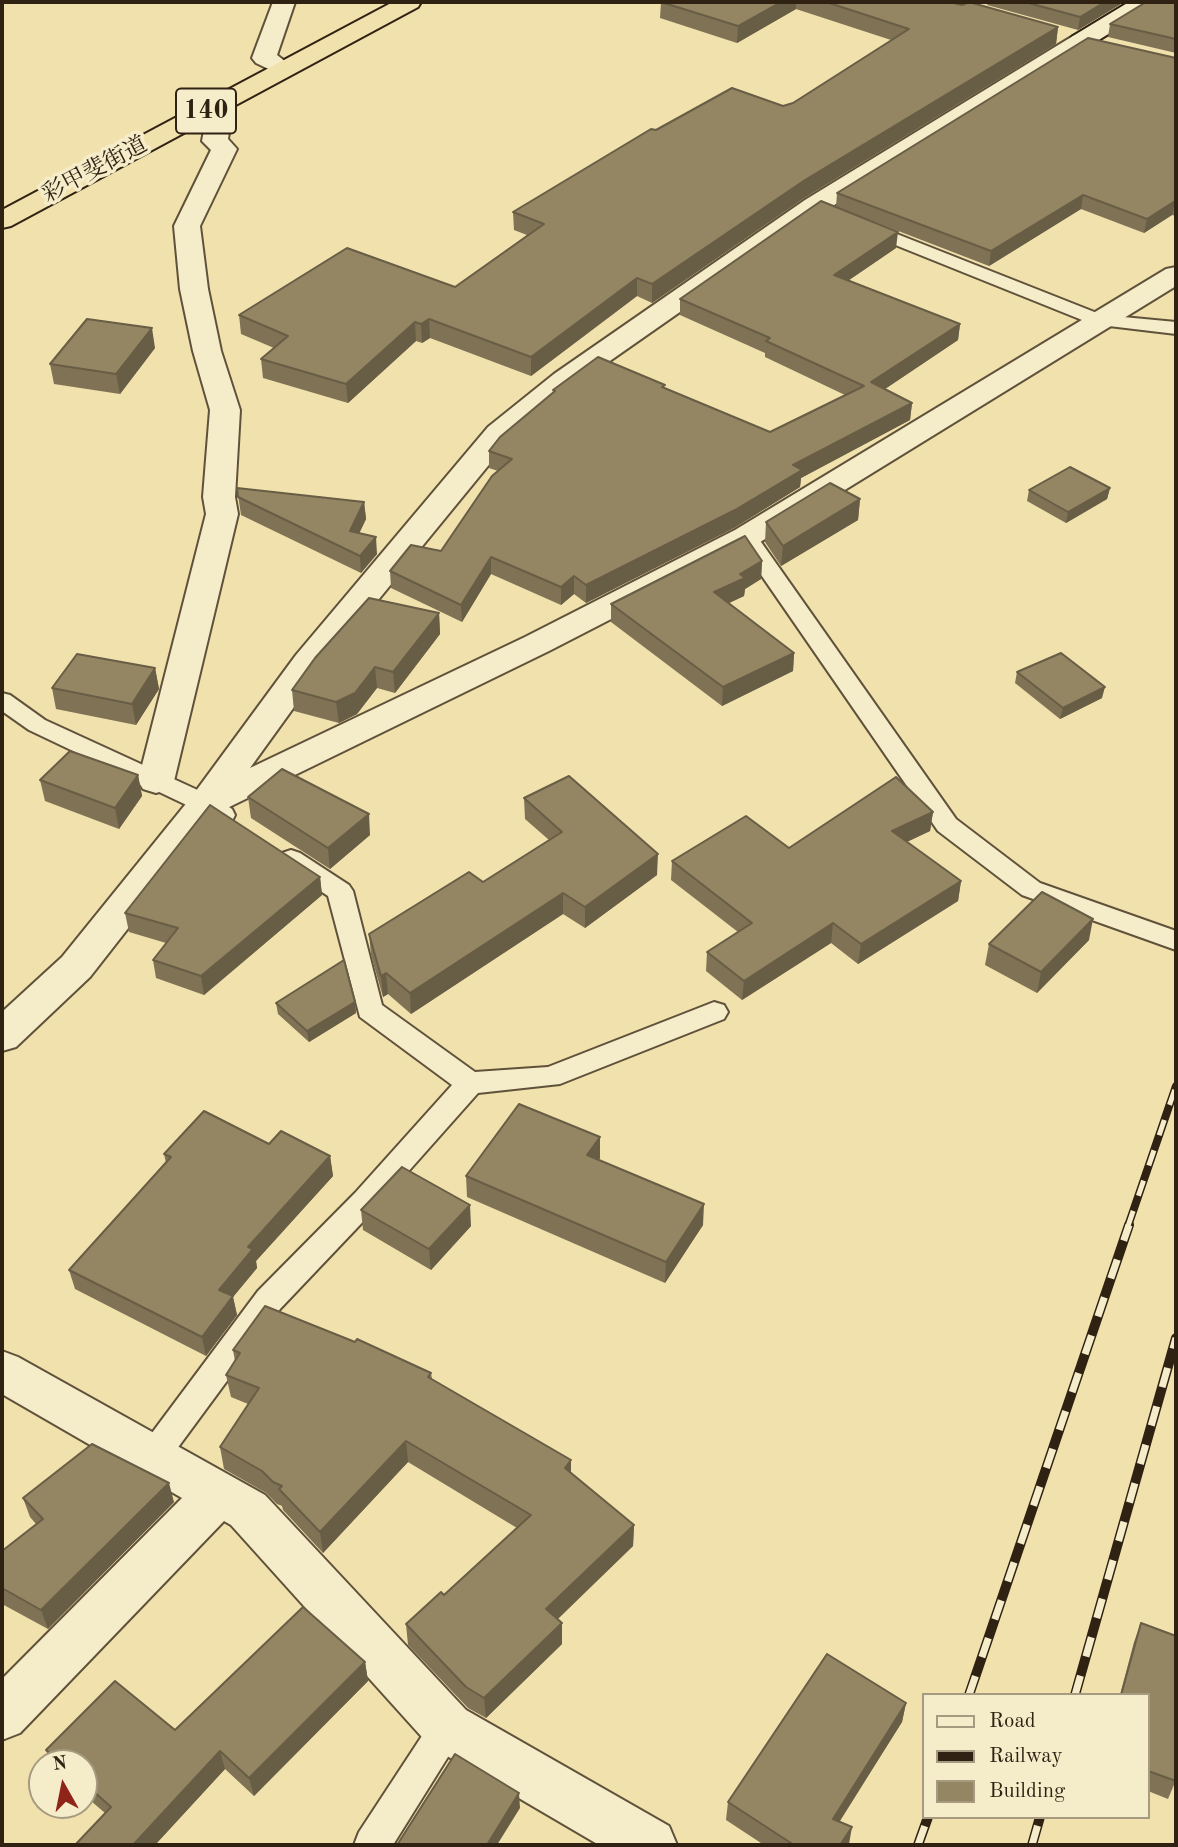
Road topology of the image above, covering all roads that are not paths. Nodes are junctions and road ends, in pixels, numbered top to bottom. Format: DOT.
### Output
graph roads {
  1 [pos="284,2"];
  2 [pos="410,2"];
  3 [pos="1144,2"];
  4 [pos="283,69"];
  5 [pos="221,103"];
  6 [pos="836,214"];
  7 [pos="2,220"];
  8 [pos="1176,275"];
  9 [pos="1099,320"];
  10 [pos="1176,328"];
  11 [pos="746,537"];
  12 [pos="2,700"];
  13 [pos="156,781"];
  14 [pos="206,804"];
  15 [pos="1176,941"];
  16 [pos="714,1012"];
  17 [pos="2,1036"];
  18 [pos="470,1083"];
  19 [pos="2,1371"];
  20 [pos="154,1455"];
  21 [pos="219,1493"];
  22 [pos="2,1715"];
  23 [pos="448,1728"];
  24 [pos="372,1845"];
  25 [pos="650,1845"];
  1 -- 4 [label="street"];
  2 -- 4 [label="highway, 彩甲斐街道 / 140"];
  3 -- 6 [label="street"];
  4 -- 5 [label="highway, 彩甲斐街道 / 140"];
  5 -- 7 [label="highway, 彩甲斐街道 / 140"];
  5 -- 13 [label="street"];
  6 -- 9 [label="lane"];
  6 -- 14 [label="street"];
  8 -- 9 [label="street"];
  9 -- 10 [label="lane"];
  9 -- 11 [label="street"];
  11 -- 14 [label="street"];
  11 -- 15 [label="lane"];
  12 -- 13 [label="lane"];
  13 -- 14 [label="lane"];
  14 -- 17 [label="street"];
  14 -- 18 [label="lane"];
  16 -- 18 [label="lane"];
  18 -- 20 [label="lane"];
  19 -- 20 [label="street"];
  20 -- 21 [label="street"];
  21 -- 22 [label="street"];
  21 -- 23 [label="street"];
  23 -- 24 [label="lane"];
  23 -- 25 [label="street"];
}
